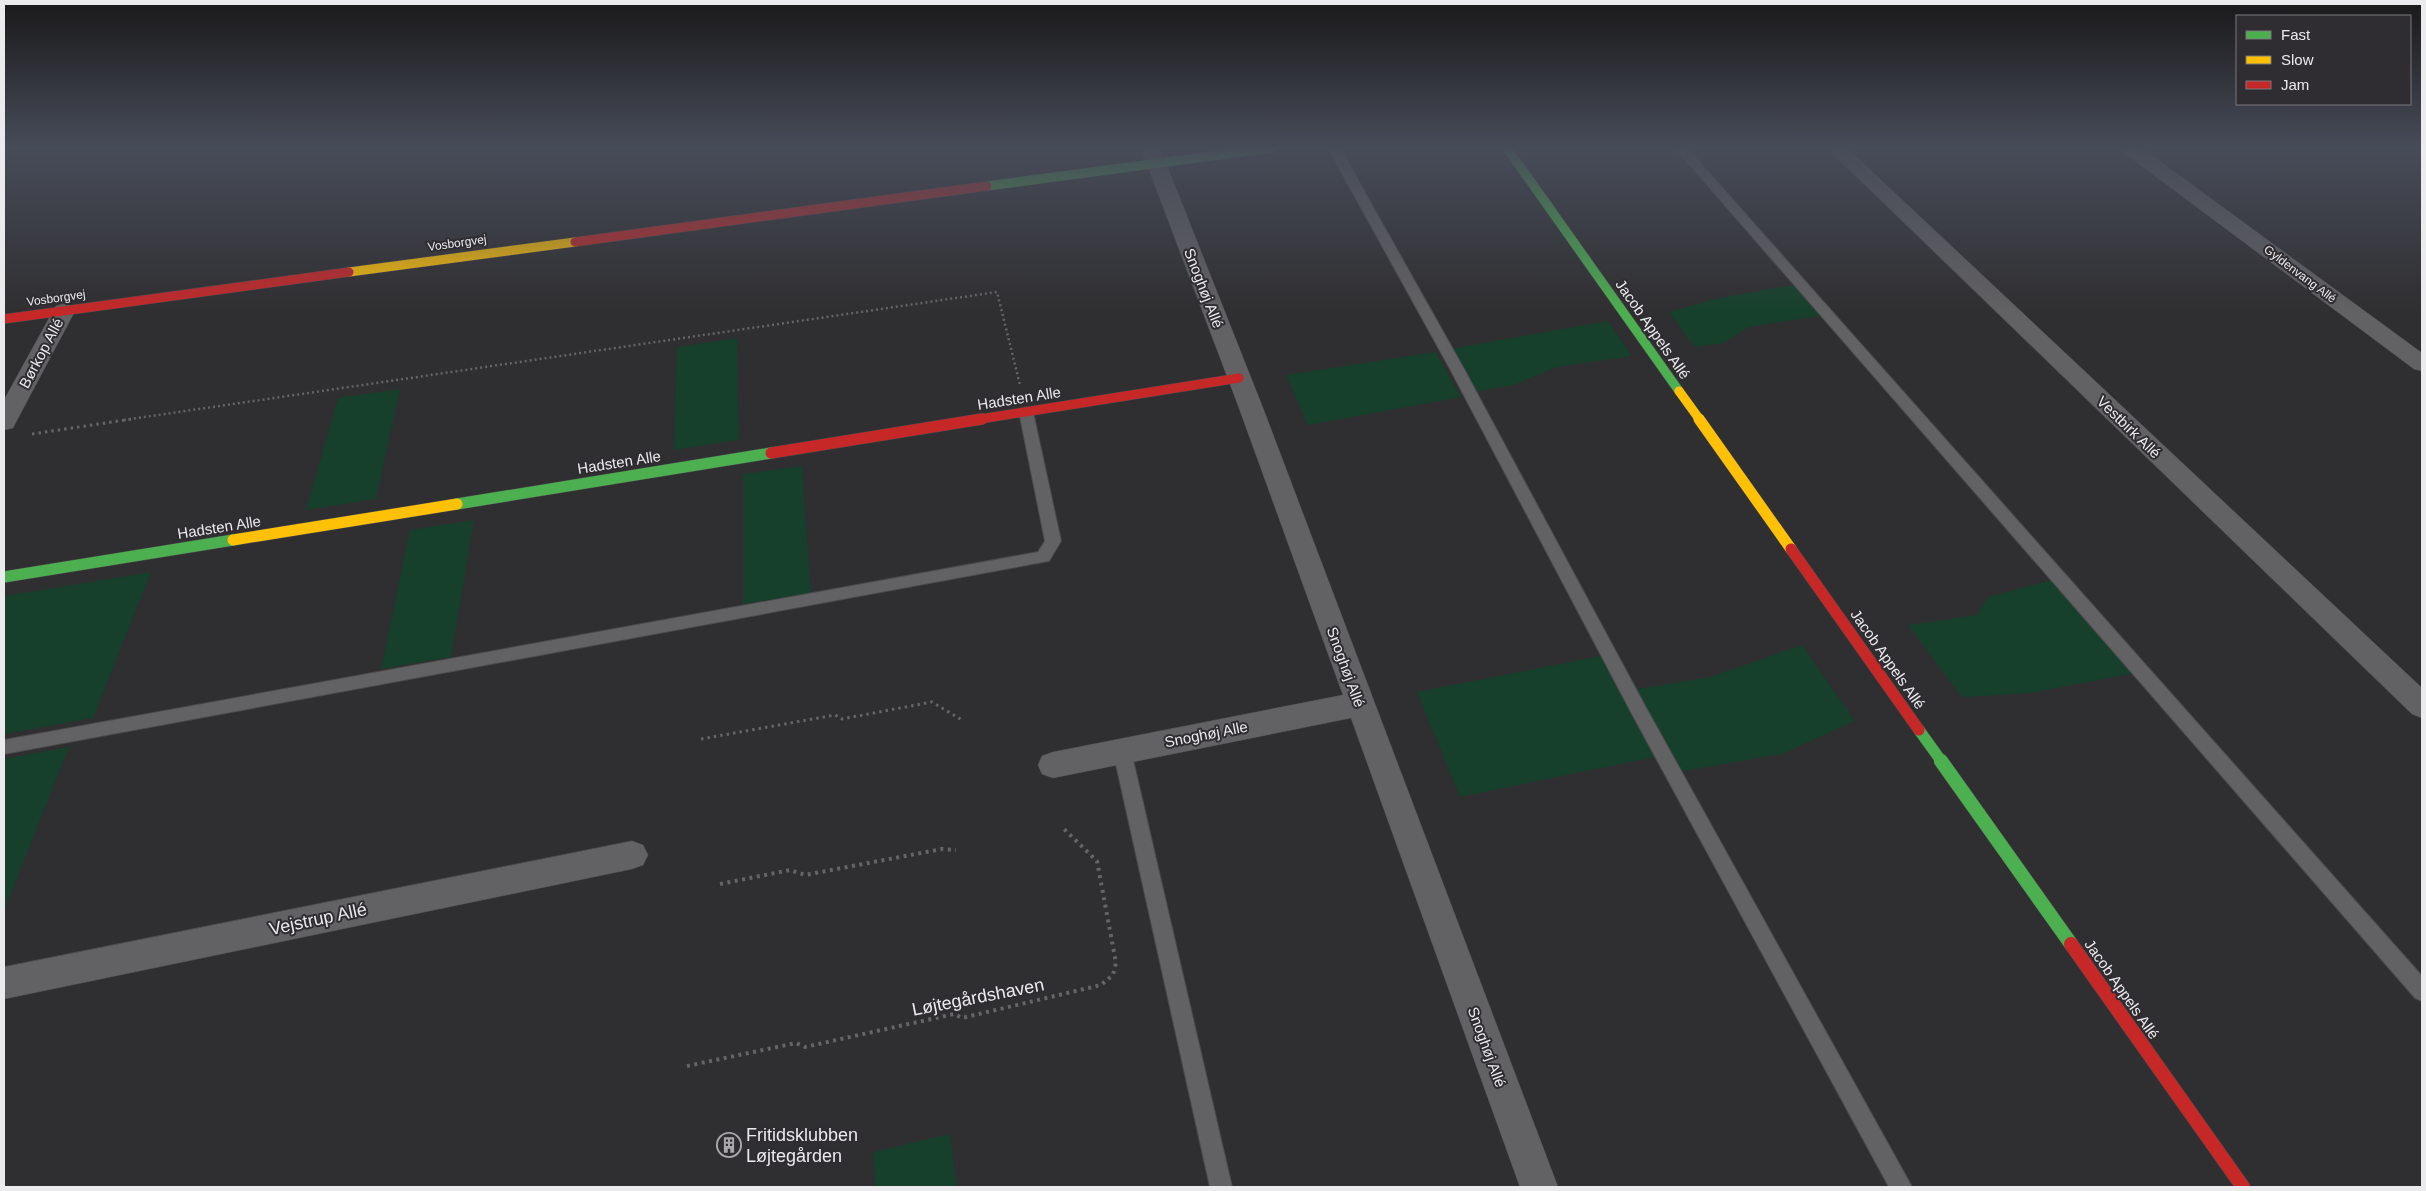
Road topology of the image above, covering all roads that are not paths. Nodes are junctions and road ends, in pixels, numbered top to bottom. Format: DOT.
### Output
graph roads {
  1 [pos="813,204"];
  2 [pos="1171,204"];
  3 [pos="1365,204"];
  4 [pos="1546,204"];
  5 [pos="1730,204"];
  6 [pos="1894,204"];
  7 [pos="2205,204"];
  8 [pos="64,311"];
  9 [pos="4,319"];
  10 [pos="2422,364"];
  11 [pos="1238,378"];
  12 [pos="1026,412"];
  13 [pos="4,422"];
  14 [pos="4,577"];
  15 [pos="1359,704"];
  16 [pos="2422,706"];
  17 [pos="4,747"];
  18 [pos="1122,751"];
  19 [pos="1053,765"];
  20 [pos="632,855"];
  21 [pos="4,983"];
  22 [pos="2422,991"];
  23 [pos="1221,1187"];
  24 [pos="1539,1187"];
  25 [pos="1901,1187"];
  26 [pos="2243,1187"];
  1 -- 8 [label="street, Vosborgvej"];
  2 -- 11 [label="street, Snoghøj Allé"];
  3 -- 25 [label="lane"];
  4 -- 26 [label="street, Jacob Appels Allé"];
  5 -- 22 [label="lane"];
  6 -- 16 [label="street, Vestbirk Allé"];
  7 -- 10 [label="street, Gyldenvang Allé"];
  8 -- 9 [label="street, Vosborgvej"];
  8 -- 13 [label="street, Børkop Allé"];
  11 -- 12 [label="street, Hadsten Alle"];
  11 -- 15 [label="street, Snoghøj Allé"];
  12 -- 14 [label="street, Hadsten Alle"];
  12 -- 17 [label="lane"];
  15 -- 18 [label="street, Snoghøj Alle"];
  15 -- 24 [label="street, Snoghøj Allé"];
  18 -- 19 [label="street, Snoghøj Alle"];
  18 -- 23 [label="lane"];
  20 -- 21 [label="street, Vejstrup Allé"];
}
